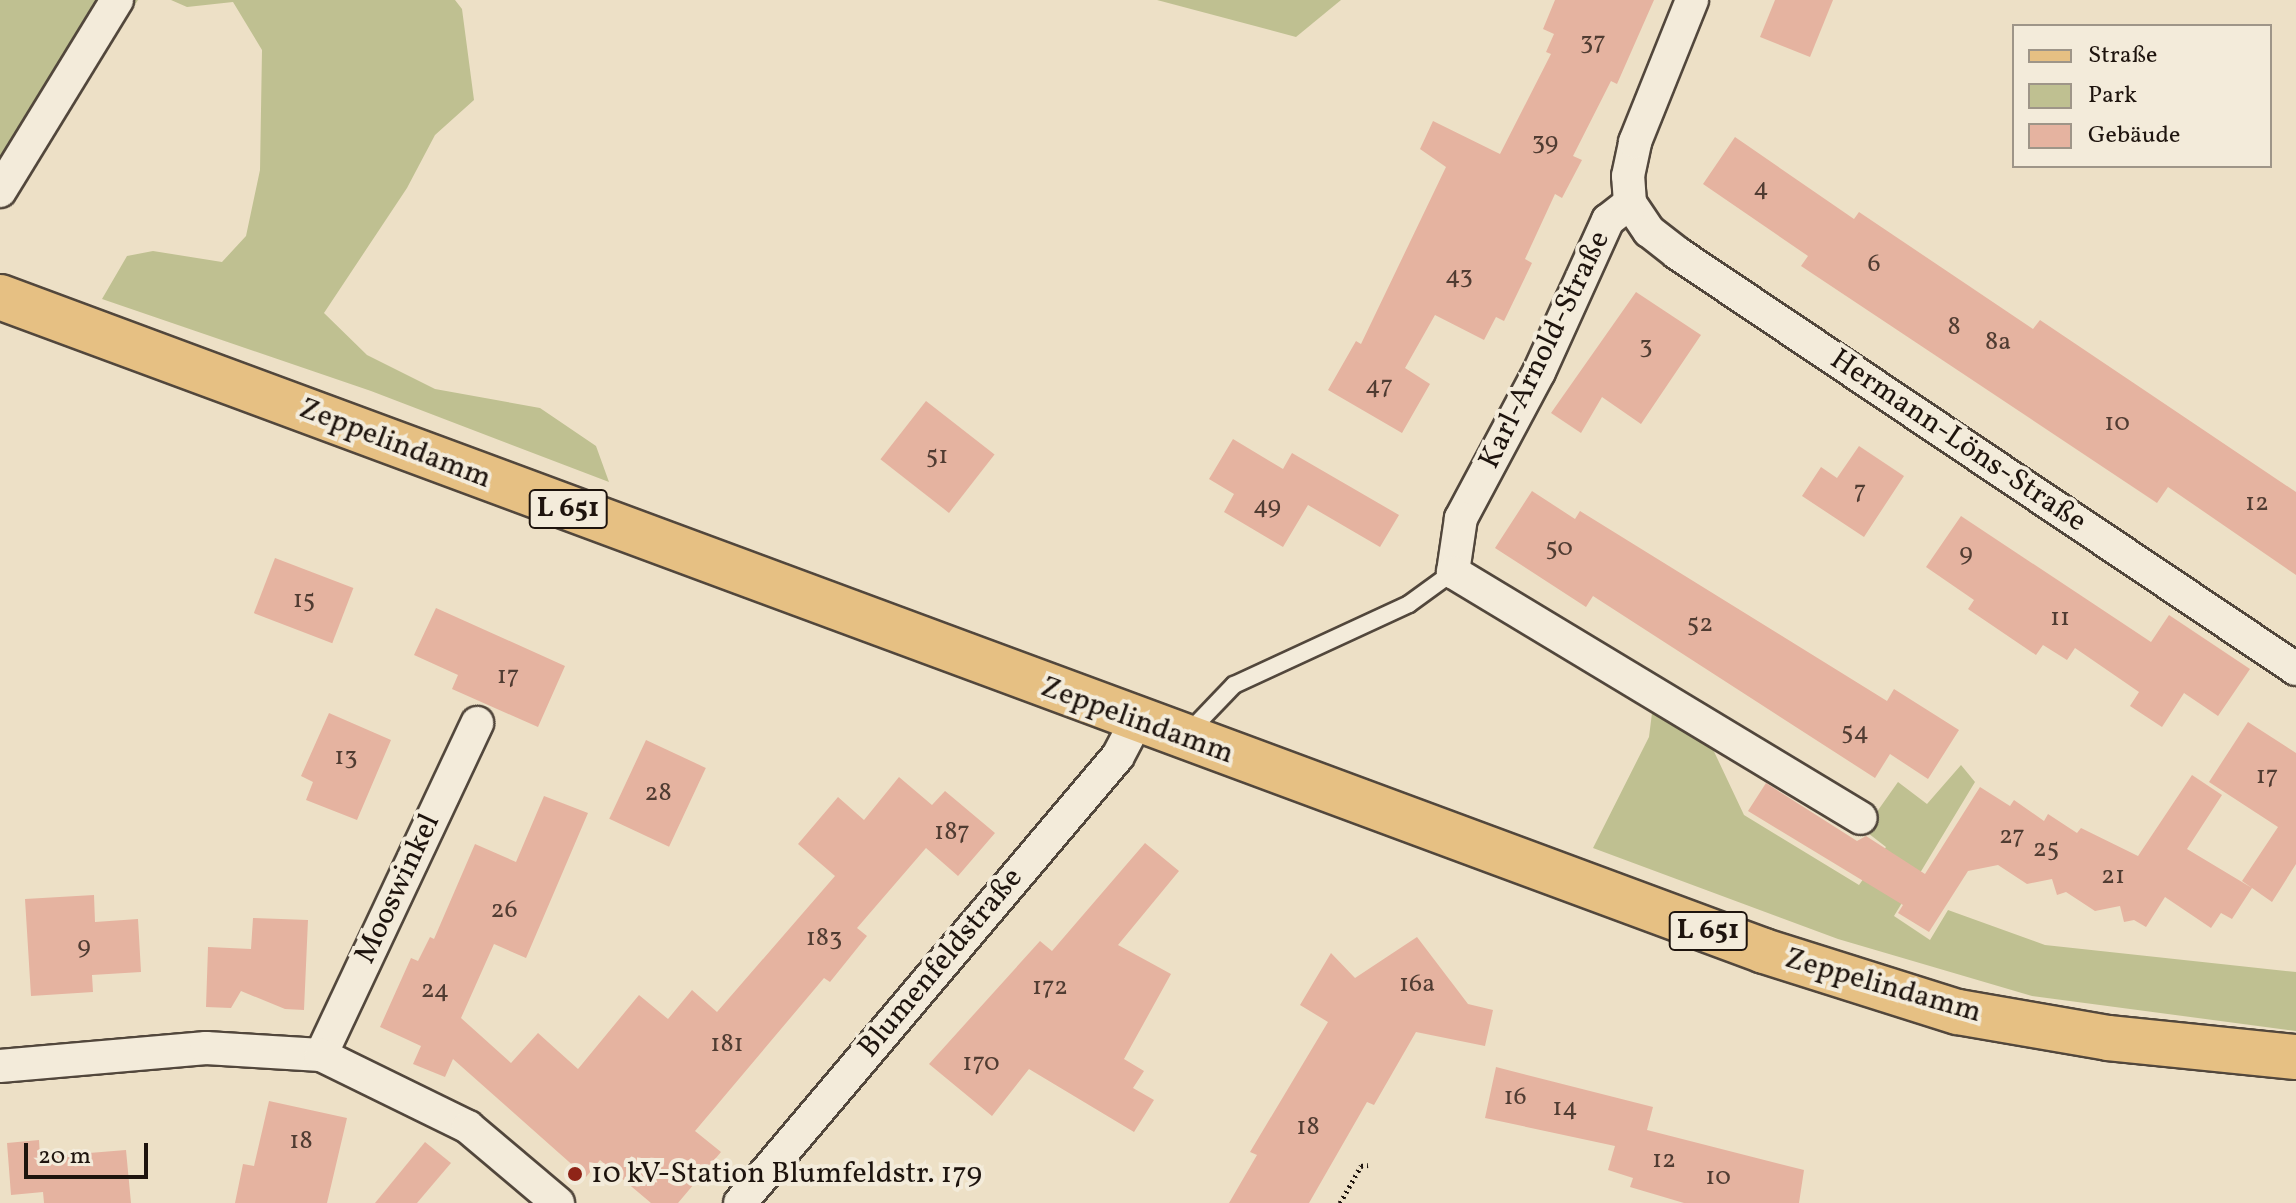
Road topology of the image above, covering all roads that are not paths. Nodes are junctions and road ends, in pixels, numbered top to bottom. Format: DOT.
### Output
graph roads {
  1 [pos="117,0"];
  2 [pos="1692,0"];
  3 [pos="0,191"];
  4 [pos="1630,203"];
  5 [pos="0,297"];
  6 [pos="1453,572"];
  7 [pos="2296,669"];
  8 [pos="1137,720"];
  9 [pos="477,723"];
  10 [pos="1183,738"];
  11 [pos="1861,818"];
  12 [pos="321,1055"];
  13 [pos="2296,1057"];
  14 [pos="0,1066"];
  15 [pos="558,1203"];
  16 [pos="740,1203"];
  1 -- 3 [label="street"];
  2 -- 4 [label="street, Karl-Arnold-Straße"];
  4 -- 6 [label="street, Karl-Arnold-Straße"];
  4 -- 7 [label="street, Hermann-Löns-Straße"];
  5 -- 8 [label="main road, Zeppelindamm / L 651"];
  6 -- 10 [label="lane"];
  6 -- 11 [label="street"];
  8 -- 10 [label="main road, Zeppelindamm / L 651"];
  8 -- 16 [label="street, Blumenfeldstraße"];
  9 -- 12 [label="street, Mooswinkel"];
  10 -- 13 [label="main road, Zeppelindamm / L 651"];
  12 -- 14 [label="street"];
  12 -- 15 [label="street"];
}
